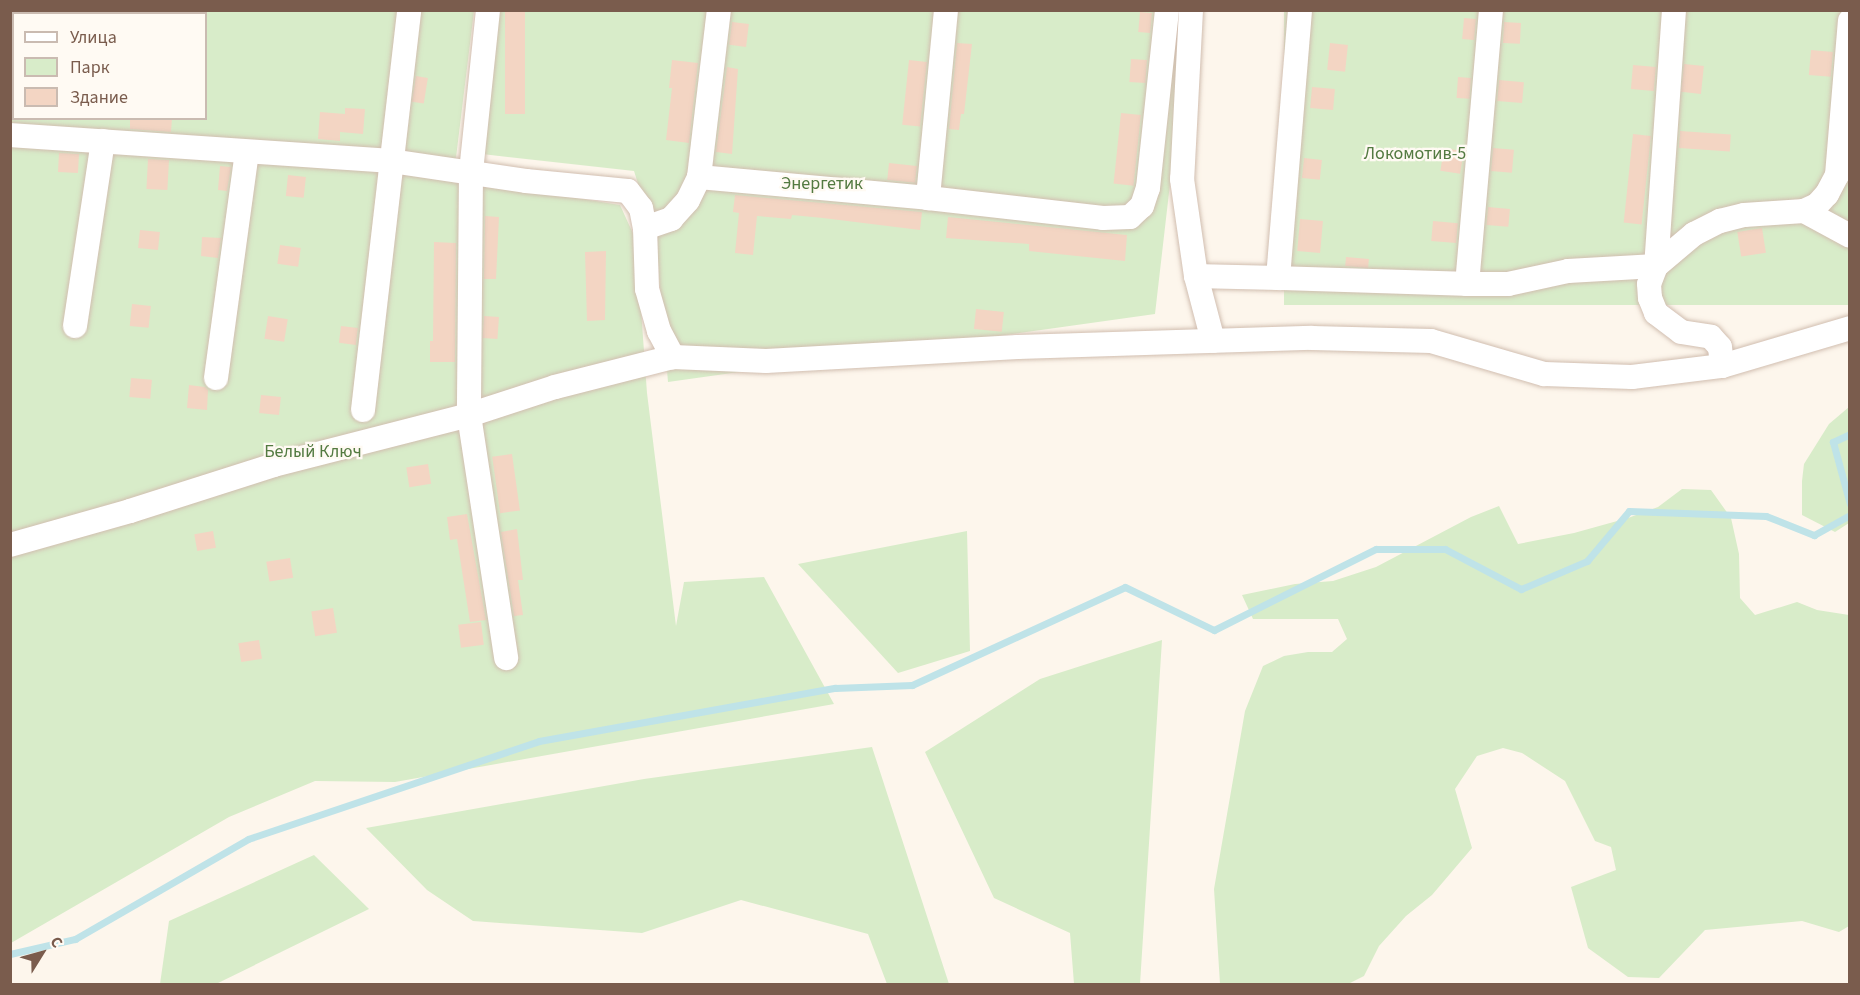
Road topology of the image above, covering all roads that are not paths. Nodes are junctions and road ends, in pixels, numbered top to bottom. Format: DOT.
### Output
graph roads {
  1 [pos="409,10"];
  2 [pos="488,10"];
  3 [pos="720,10"];
  4 [pos="946,10"];
  5 [pos="1167,10"];
  6 [pos="1191,10"];
  7 [pos="1300,10"];
  8 [pos="1491,10"];
  9 [pos="1674,10"];
  10 [pos="1850,21"];
  11 [pos="79,128"];
  12 [pos="10,135"];
  13 [pos="103,141"];
  14 [pos="247,153"];
  15 [pos="392,161"];
  16 [pos="471,172"];
  17 [pos="699,177"];
  18 [pos="928,198"];
  19 [pos="1804,211"];
  20 [pos="645,228"];
  21 [pos="1850,236"];
  22 [pos="1656,266"];
  23 [pos="1196,276"];
  24 [pos="1278,278"];
  25 [pos="1467,284"];
  26 [pos="75,326"];
  27 [pos="1850,328"];
  28 [pos="1213,341"];
  29 [pos="673,357"];
  30 [pos="1722,366"];
  31 [pos="216,378"];
  32 [pos="363,410"];
  33 [pos="469,415"];
  34 [pos="10,545"];
  35 [pos="506,658"];
  1 -- 15 [label="street"];
  2 -- 16 [label="street"];
  3 -- 17 [label="street"];
  4 -- 18 [label="street"];
  5 -- 18 [label="street"];
  6 -- 23 [label="street"];
  7 -- 24 [label="street"];
  8 -- 25 [label="street"];
  9 -- 22 [label="street"];
  10 -- 19 [label="street"];
  11 -- 12 [label="street"];
  11 -- 13 [label="street"];
  13 -- 14 [label="street"];
  13 -- 26 [label="street"];
  14 -- 15 [label="street"];
  14 -- 31 [label="street"];
  15 -- 16 [label="street"];
  15 -- 32 [label="street"];
  16 -- 20 [label="street"];
  16 -- 33 [label="street"];
  17 -- 18 [label="street"];
  17 -- 20 [label="street"];
  19 -- 21 [label="street"];
  19 -- 22 [label="street"];
  20 -- 29 [label="street"];
  22 -- 25 [label="street"];
  22 -- 30 [label="street"];
  23 -- 24 [label="street"];
  23 -- 28 [label="street"];
  24 -- 25 [label="street"];
  27 -- 30 [label="street"];
  28 -- 29 [label="street"];
  28 -- 30 [label="street"];
  29 -- 33 [label="street"];
  33 -- 34 [label="street"];
  33 -- 35 [label="street"];
}
